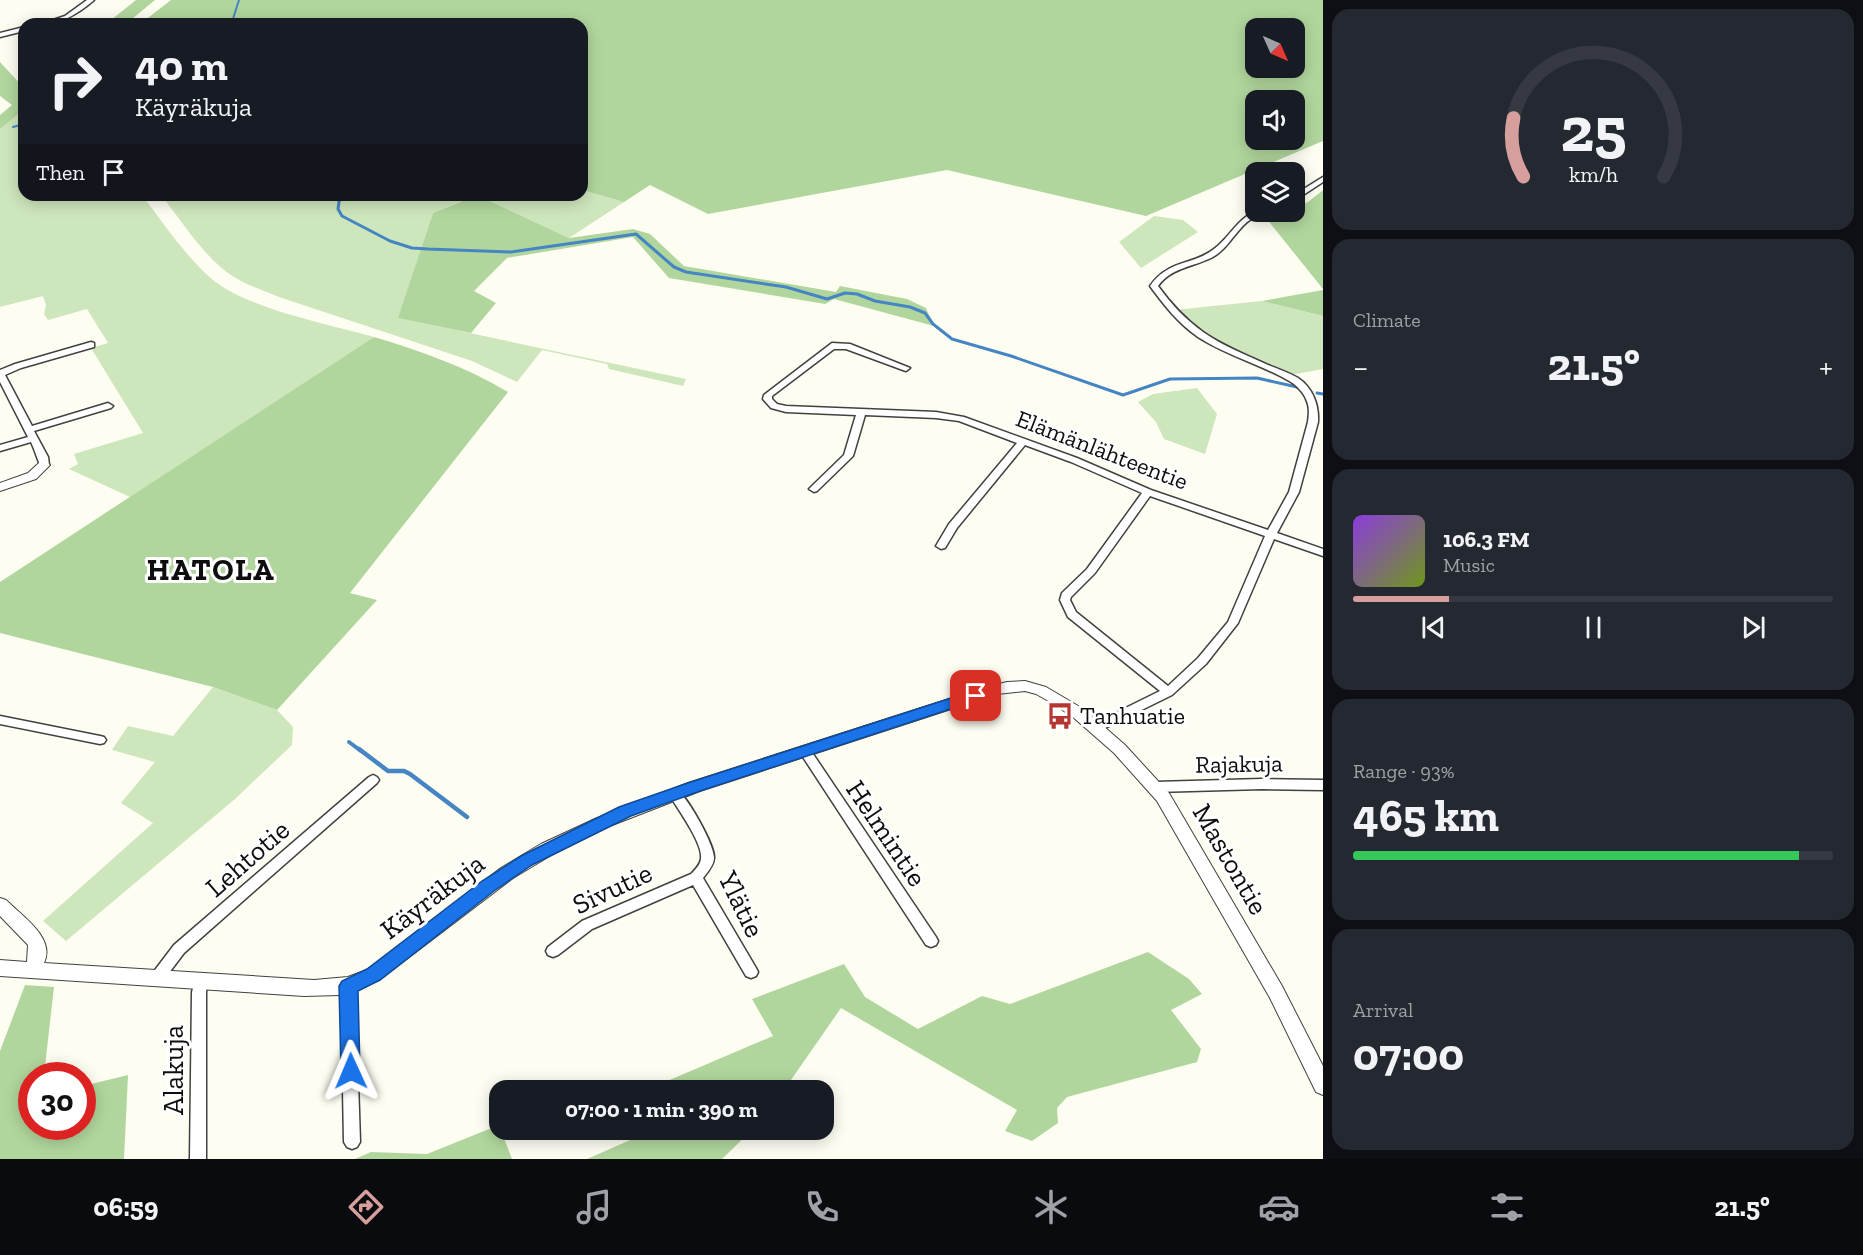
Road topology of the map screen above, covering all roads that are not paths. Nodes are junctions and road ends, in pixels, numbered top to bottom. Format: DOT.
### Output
graph roads {
  1 [pos="91,0"];
  2 [pos="65,18"];
  3 [pos="18,30"];
  4 [pos="0,35"];
  5 [pos="1323,179"];
  6 [pos="1305,191"];
  7 [pos="1245,219"];
  8 [pos="91,345"];
  9 [pos="906,368"];
  10 [pos="0,373"];
  11 [pos="108,406"];
  12 [pos="861,412"];
  13 [pos="1318,423"];
  14 [pos="31,434"];
  15 [pos="1023,442"];
  16 [pos="0,448"];
  17 [pos="44,465"];
  18 [pos="0,487"];
  19 [pos="814,489"];
  20 [pos="1148,492"];
  21 [pos="1271,535"];
  22 [pos="941,546"];
  23 [pos="1323,554"];
  24 [pos="1168,692"];
  25 [pos="1048,693"];
  26 [pos="0,720"];
  27 [pos="1095,728"];
  28 [pos="100,740"];
  29 [pos="805,752"];
  30 [pos="373,780"];
  31 [pos="1323,785"];
  32 [pos="1155,787"];
  33 [pos="675,794"];
  34 [pos="696,878"];
  35 [pos="0,905"];
  36 [pos="931,941"];
  37 [pos="553,951"];
  38 [pos="0,968"];
  39 [pos="33,969"];
  40 [pos="751,972"];
  41 [pos="158,978"];
  42 [pos="201,981"];
  43 [pos="348,986"];
  44 [pos="1323,1086"];
  45 [pos="352,1142"];
  46 [pos="198,1159"];
  1 -- 2 [label="street"];
  3 -- 4 [label="street"];
  5 -- 6 [label="street"];
  7 -- 13 [label="street"];
  8 -- 10 [label="street"];
  9 -- 12 [label="street, Elämänlähteentie"];
  10 -- 14 [label="street"];
  11 -- 14 [label="street"];
  12 -- 15 [label="street, Elämänlähteentie"];
  12 -- 19 [label="street"];
  13 -- 21 [label="street"];
  14 -- 16 [label="street"];
  14 -- 17 [label="street"];
  15 -- 20 [label="street, Elämänlähteentie"];
  15 -- 22 [label="street"];
  17 -- 18 [label="street"];
  20 -- 21 [label="street, Elämänlähteentie"];
  20 -- 24 [label="street"];
  21 -- 23 [label="street, Elämänlähteentie"];
  21 -- 24 [label="street"];
  24 -- 27 [label="street"];
  25 -- 27 [label="street, Mastontie"];
  25 -- 29 [label="street, Käyräkuja"];
  26 -- 28 [label="street"];
  27 -- 32 [label="street, Mastontie"];
  29 -- 33 [label="street, Käyräkuja"];
  29 -- 36 [label="street, Helmintie"];
  30 -- 41 [label="street, Lehtotie"];
  31 -- 32 [label="street, Rajakuja"];
  32 -- 44 [label="street, Mastontie"];
  33 -- 34 [label="street, Ylätie"];
  33 -- 43 [label="street, Käyräkuja"];
  34 -- 37 [label="street, Sivutie"];
  34 -- 40 [label="street, Ylätie"];
  35 -- 39 [label="street"];
  38 -- 39 [label="street, Käyräkuja"];
  39 -- 41 [label="street, Käyräkuja"];
  41 -- 42 [label="street, Käyräkuja"];
  42 -- 43 [label="street, Käyräkuja"];
  42 -- 46 [label="street, Alakuja"];
  43 -- 45 [label="street"];
}
